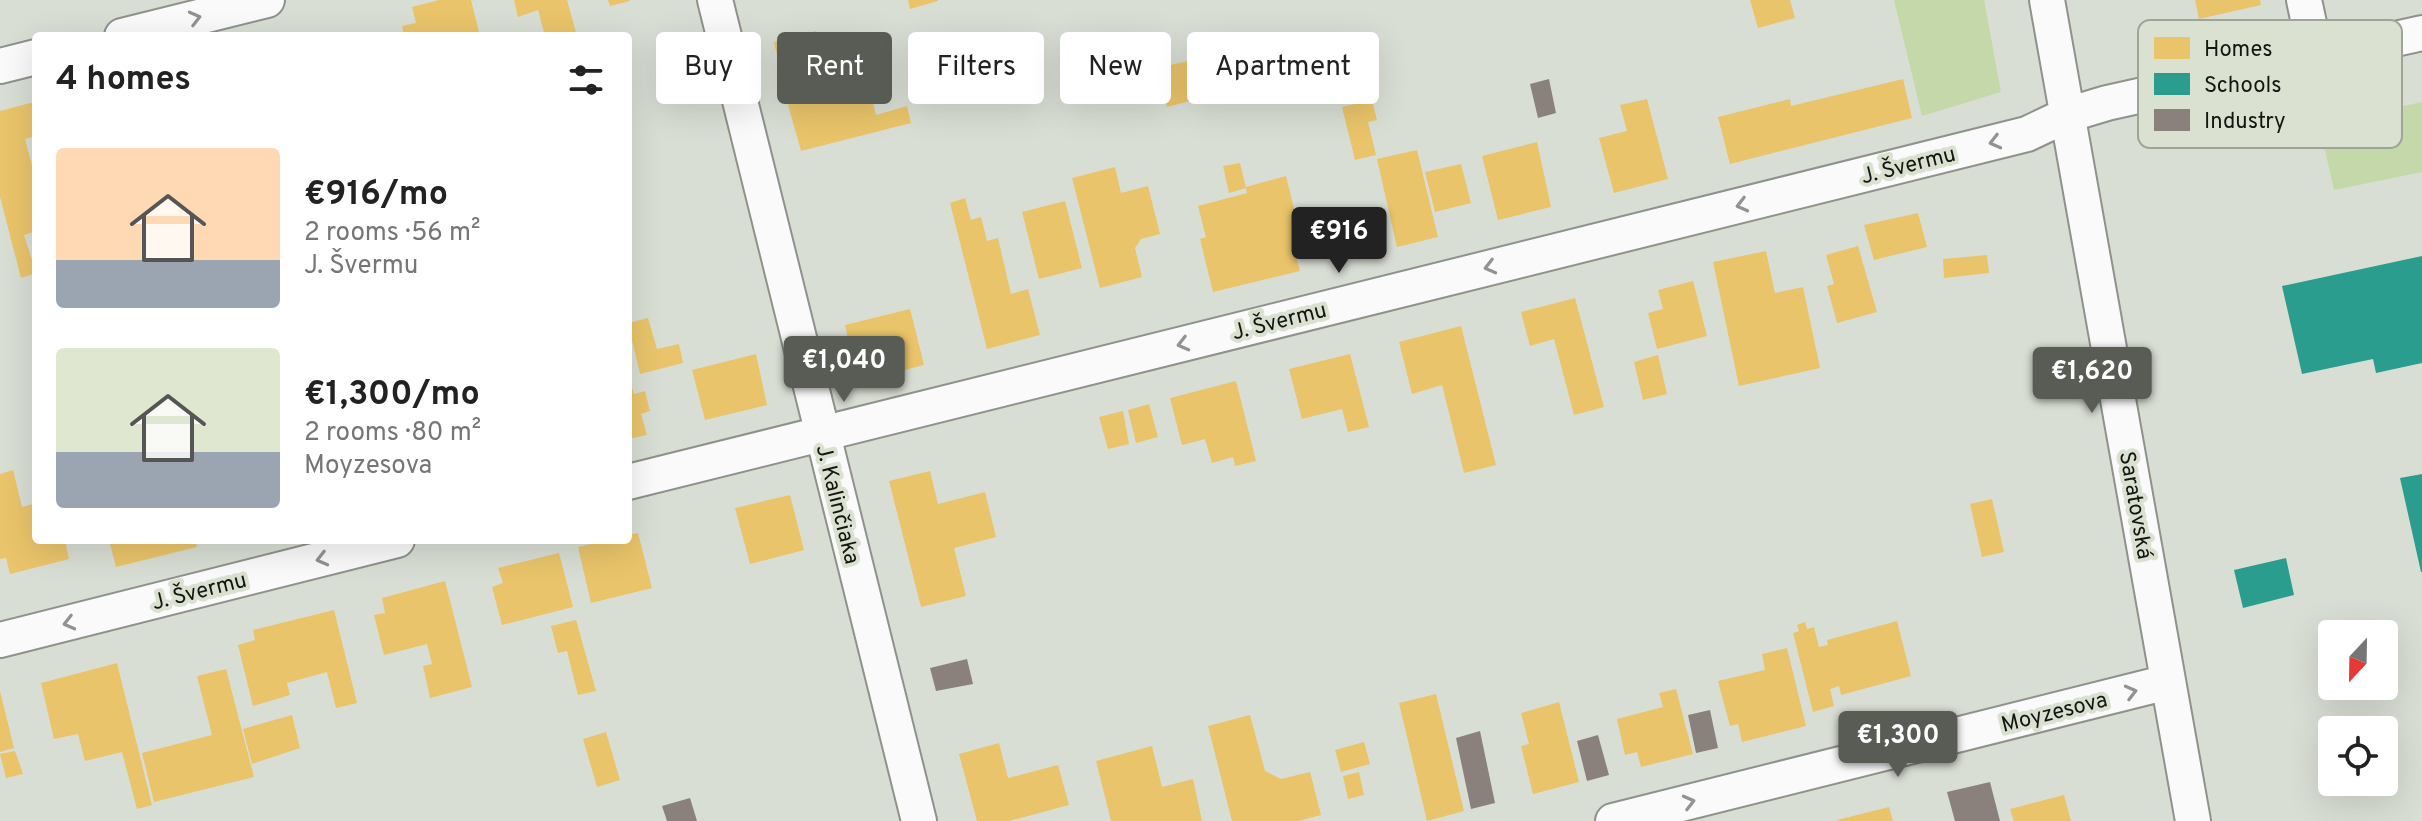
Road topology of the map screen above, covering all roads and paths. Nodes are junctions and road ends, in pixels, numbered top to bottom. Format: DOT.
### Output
graph roads {
  1 [pos="267,0"];
  2 [pos="715,0"];
  3 [pos="2047,0"];
  4 [pos="2304,0"];
  5 [pos="2308,20"];
  6 [pos="138,32"];
  7 [pos="2422,33"];
  8 [pos="2402,37"];
  9 [pos="32,58"];
  10 [pos="0,66"];
  11 [pos="2138,96"];
  12 [pos="2067,115"];
  13 [pos="821,433"];
  14 [pos="632,481"];
  15 [pos="381,544"];
  16 [pos="0,640"];
  17 [pos="2168,682"];
  18 [pos="919,821"];
  19 [pos="1613,821"];
  20 [pos="2193,821"];
  6 -- 1 [label="street, one-way"];
  2 -- 13 [label="street, J. Kalinčiaka"];
  3 -- 12 [label="street, Saratovská"];
  4 -- 5 [label="street"];
  7 -- 8 [label="street, J. Švermu"];
  9 -- 10 [label="street"];
  11 -- 12 [label="street, J. Švermu"];
  12 -- 13 [label="street, J. Švermu, one-way"];
  12 -- 17 [label="street, Saratovská"];
  13 -- 14 [label="street, J. Švermu"];
  13 -- 18 [label="street, J. Kalinčiaka"];
  15 -- 16 [label="street, J. Švermu, one-way"];
  19 -- 17 [label="street, Moyzesova, one-way"];
  17 -- 20 [label="street, Saratovská"];
}
